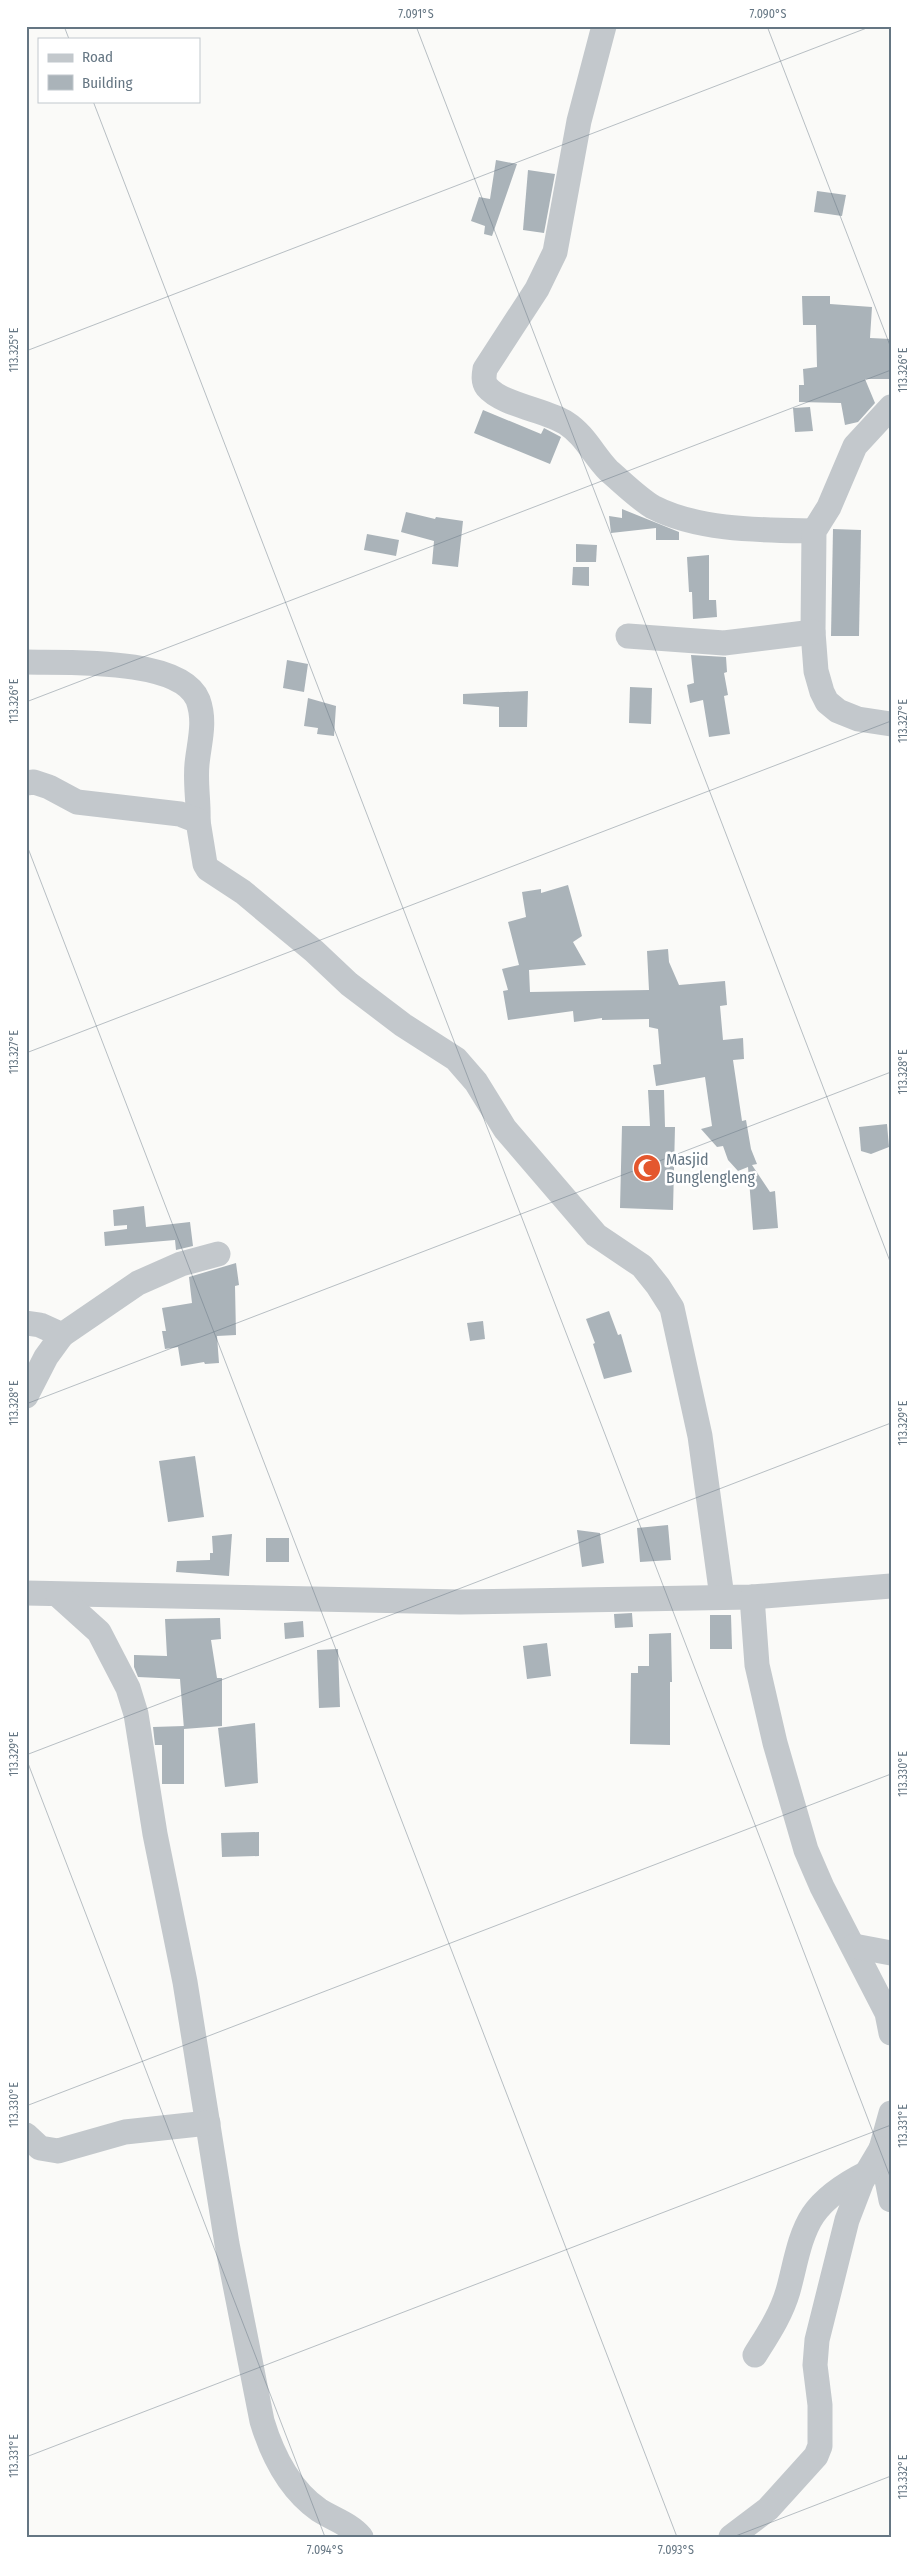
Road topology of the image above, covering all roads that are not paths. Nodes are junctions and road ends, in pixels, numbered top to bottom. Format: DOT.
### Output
graph roads {
  1 [pos="604,26"];
  2 [pos="891,407"];
  3 [pos="814,531"];
  4 [pos="813,632"];
  5 [pos="628,636"];
  6 [pos="26,662"];
  7 [pos="891,724"];
  8 [pos="26,783"];
  9 [pos="198,821"];
  10 [pos="218,1254"];
  11 [pos="26,1323"];
  12 [pos="62,1335"];
  13 [pos="26,1396"];
  14 [pos="891,1586"];
  15 [pos="26,1593"];
  16 [pos="58,1594"];
  17 [pos="722,1597"];
  18 [pos="752,1597"];
  19 [pos="854,1946"];
  20 [pos="891,1953"];
  21 [pos="891,2033"];
  22 [pos="891,2113"];
  23 [pos="208,2123"];
  24 [pos="26,2135"];
  25 [pos="881,2149"];
  26 [pos="867,2173"];
  27 [pos="891,2200"];
  28 [pos="755,2355"];
  29 [pos="359,2536"];
  30 [pos="734,2536"];
  1 -- 3 [label="street"];
  2 -- 3 [label="street"];
  3 -- 4 [label="street"];
  4 -- 5 [label="street"];
  4 -- 7 [label="street"];
  6 -- 9 [label="street"];
  8 -- 9 [label="street"];
  9 -- 17 [label="street"];
  10 -- 12 [label="street"];
  11 -- 12 [label="street"];
  12 -- 13 [label="street"];
  14 -- 18 [label="street"];
  15 -- 16 [label="street"];
  16 -- 17 [label="street"];
  16 -- 23 [label="street"];
  17 -- 18 [label="street"];
  18 -- 19 [label="street"];
  19 -- 20 [label="street"];
  19 -- 21 [label="street"];
  22 -- 25 [label="street"];
  23 -- 24 [label="street"];
  23 -- 29 [label="street"];
  25 -- 26 [label="street"];
  25 -- 27 [label="street"];
  26 -- 28 [label="street"];
  26 -- 30 [label="street"];
}
